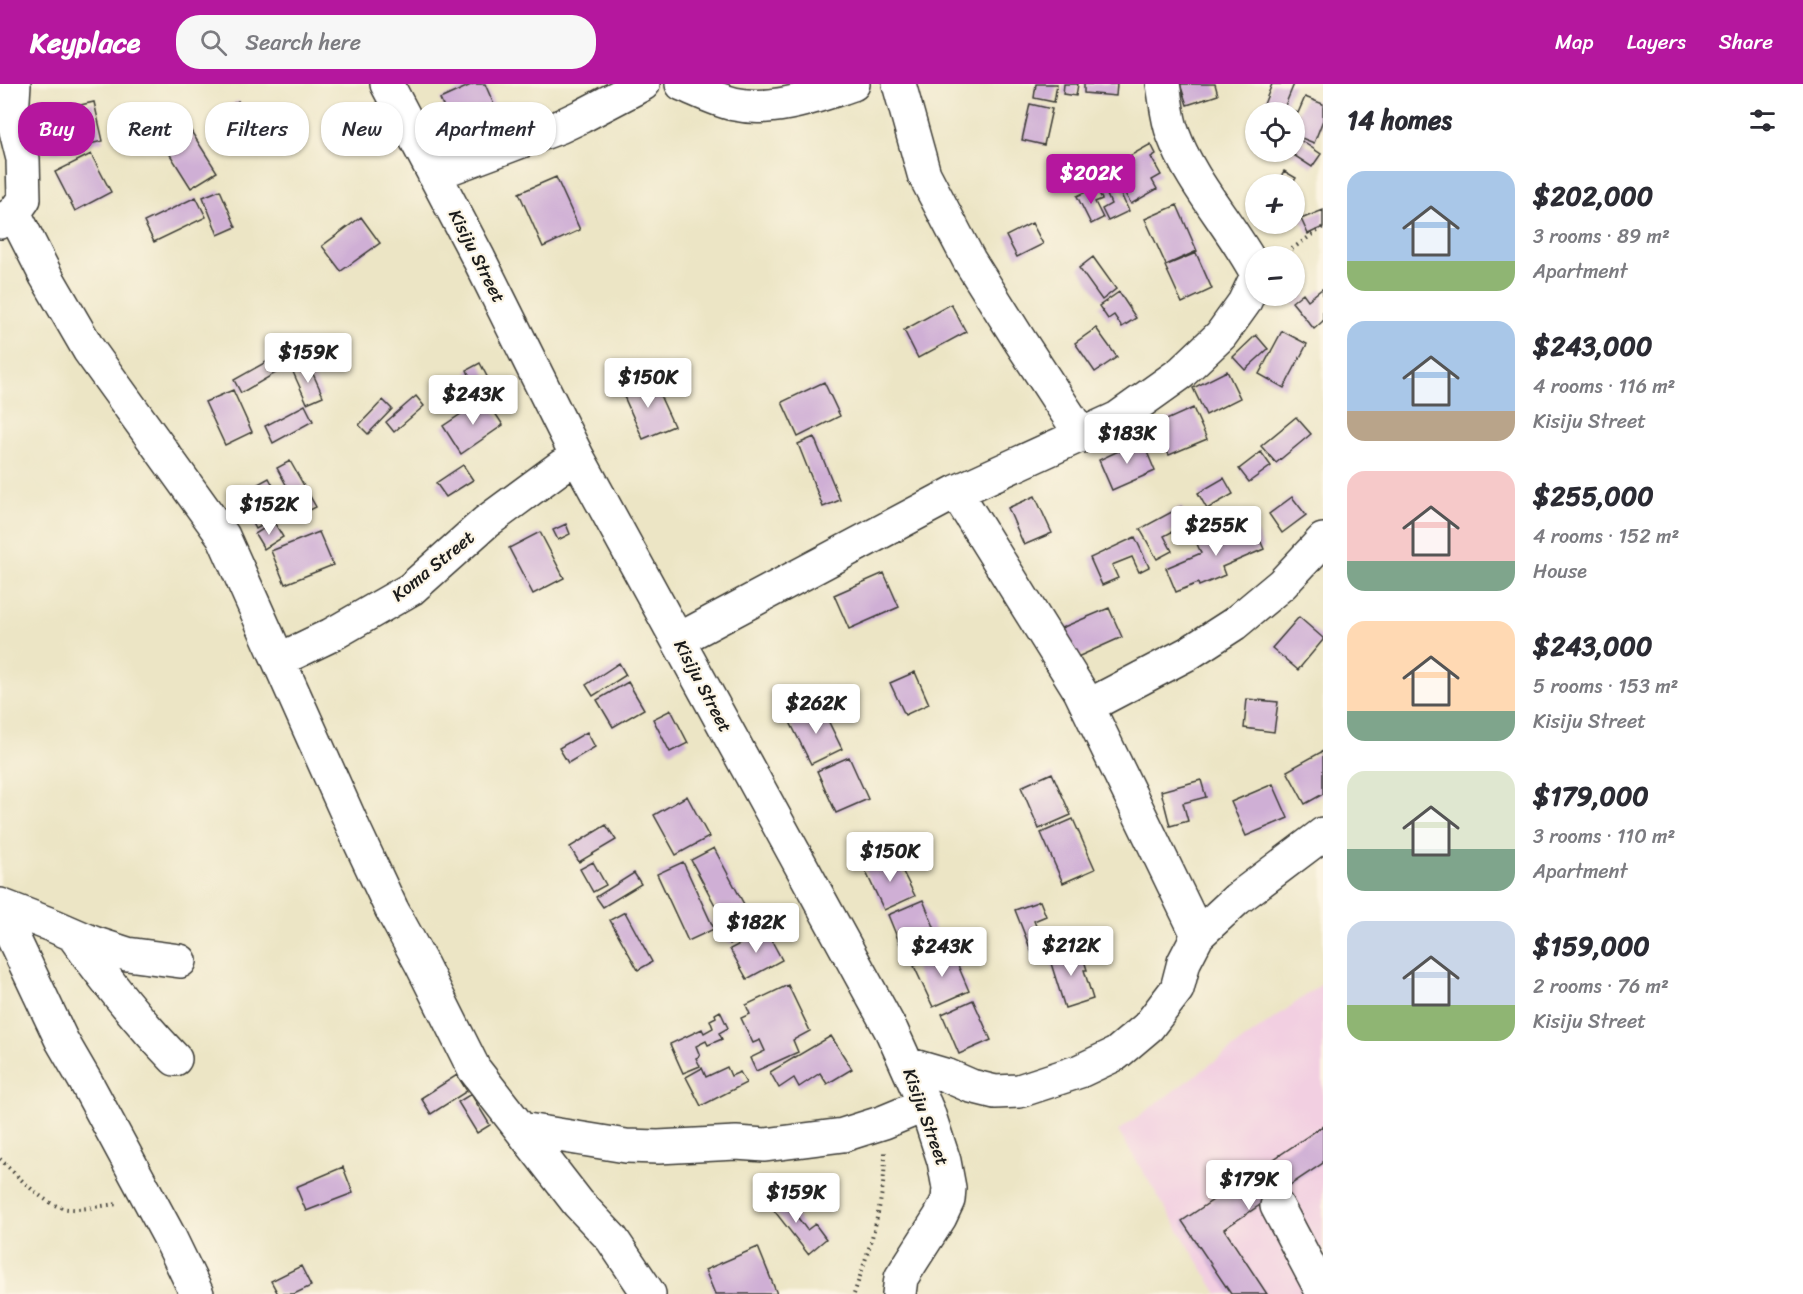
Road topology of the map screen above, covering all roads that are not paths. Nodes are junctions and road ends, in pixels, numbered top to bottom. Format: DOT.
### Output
graph roads {
  1 [pos="14,84"];
  2 [pos="387,84"];
  3 [pos="642,84"];
  4 [pos="682,84"];
  5 [pos="853,84"];
  6 [pos="899,84"];
  7 [pos="1163,84"];
  8 [pos="434,174"];
  9 [pos="7,218"];
  10 [pos="1245,252"];
  11 [pos="1245,301"];
  12 [pos="1082,436"];
  13 [pos="578,458"];
  14 [pos="956,492"];
  15 [pos="1323,540"];
  16 [pos="678,640"];
  17 [pos="279,660"];
  18 [pos="1088,706"];
  19 [pos="1323,834"];
  20 [pos="0,905"];
  21 [pos="0,910"];
  22 [pos="1198,935"];
  23 [pos="74,936"];
  24 [pos="180,961"];
  25 [pos="175,1059"];
  26 [pos="907,1064"];
  27 [pos="925,1105"];
  28 [pos="521,1129"];
  29 [pos="1277,1206"];
  30 [pos="1323,1293"];
  31 [pos="197,1294"];
  32 [pos="649,1294"];
  33 [pos="898,1294"];
  1 -- 9 [label="street"];
  2 -- 8 [label="street, Kisiju Street"];
  3 -- 8 [label="street"];
  4 -- 5 [label="street"];
  6 -- 12 [label="street"];
  7 -- 10 [label="street"];
  8 -- 13 [label="street, Kisiju Street"];
  9 -- 17 [label="street"];
  11 -- 12 [label="street"];
  12 -- 14 [label="street"];
  13 -- 16 [label="street, Kisiju Street"];
  13 -- 17 [label="street, Koma Street"];
  14 -- 16 [label="street"];
  14 -- 18 [label="street"];
  15 -- 18 [label="street"];
  16 -- 26 [label="street, Kisiju Street"];
  17 -- 28 [label="street"];
  18 -- 22 [label="street"];
  19 -- 22 [label="street"];
  20 -- 23 [label="street"];
  21 -- 31 [label="street"];
  22 -- 26 [label="street"];
  23 -- 24 [label="street"];
  23 -- 25 [label="street"];
  26 -- 27 [label="street, Kisiju Street"];
  27 -- 28 [label="street"];
  27 -- 33 [label="street, Kisiju Street"];
  28 -- 32 [label="street"];
  29 -- 30 [label="street"];
}
